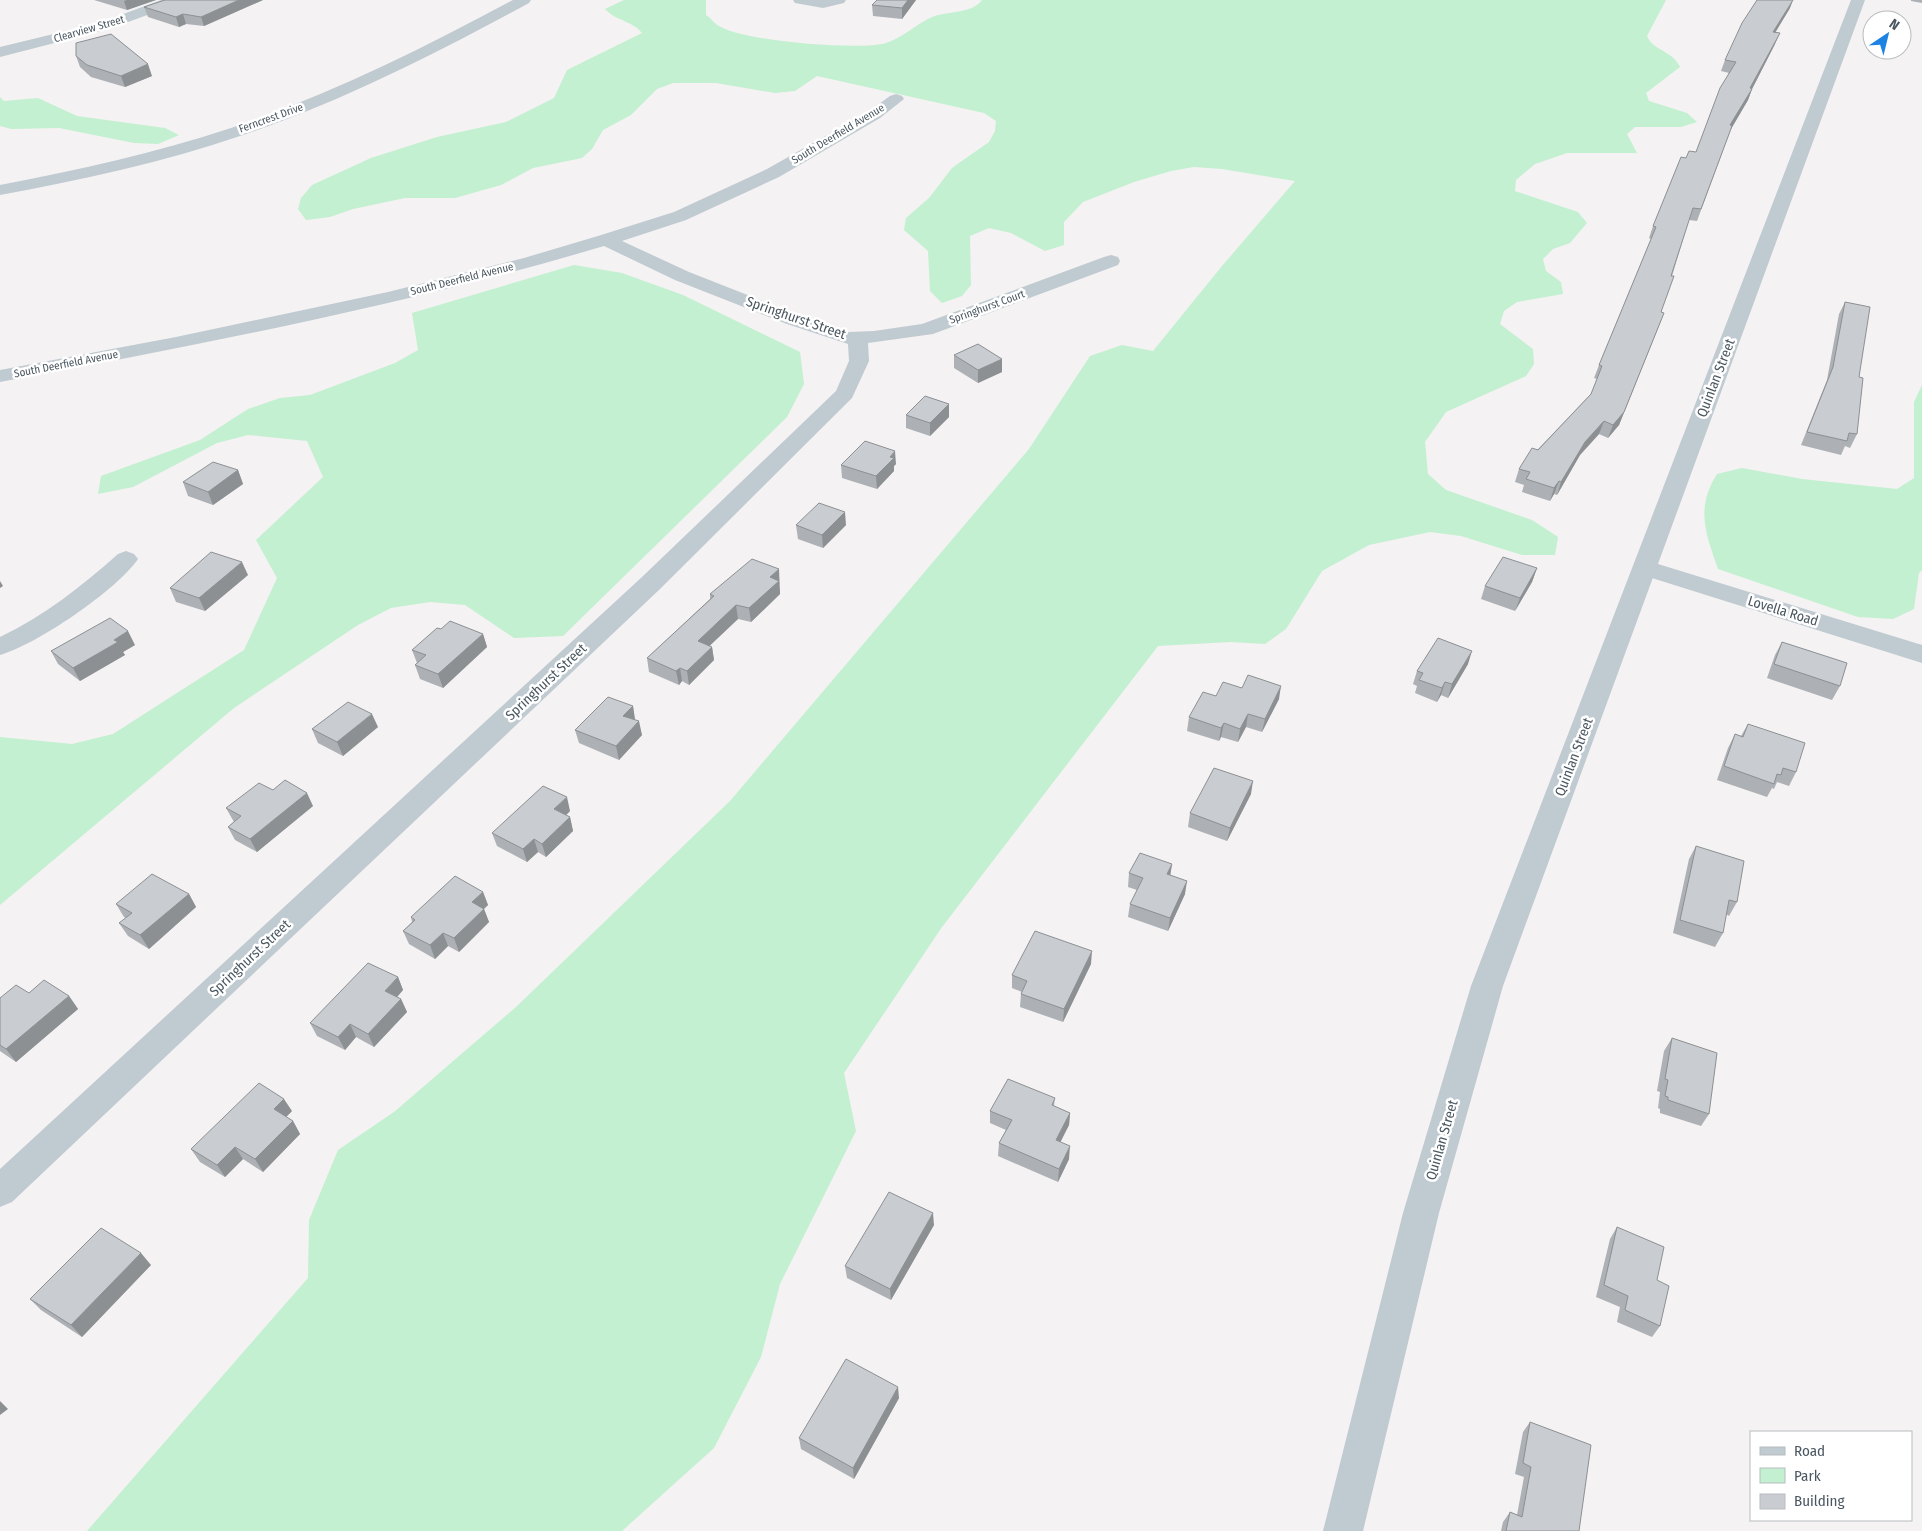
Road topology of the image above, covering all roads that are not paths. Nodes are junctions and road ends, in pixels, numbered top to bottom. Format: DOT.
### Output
graph roads {
  1 [pos="176,0"];
  2 [pos="524,0"];
  3 [pos="800,0"];
  4 [pos="839,0"];
  5 [pos="1858,0"];
  6 [pos="0,52"];
  7 [pos="896,99"];
  8 [pos="0,190"];
  9 [pos="605,240"];
  10 [pos="1111,261"];
  11 [pos="858,337"];
  12 [pos="0,376"];
  13 [pos="126,559"];
  14 [pos="1645,568"];
  15 [pos="0,647"];
  16 [pos="1922,654"];
  17 [pos="0,1191"];
  18 [pos="1343,1531"];
  1 -- 6 [label="street, Clearview Street"];
  2 -- 8 [label="street, Ferncrest Drive"];
  3 -- 4 [label="street"];
  5 -- 14 [label="street, Quinlan Street"];
  7 -- 9 [label="street, South Deerfield Avenue"];
  9 -- 11 [label="street, Springhurst Street"];
  9 -- 12 [label="street, South Deerfield Avenue"];
  10 -- 11 [label="street, Springhurst Court"];
  11 -- 17 [label="street, Springhurst Street"];
  13 -- 15 [label="street"];
  14 -- 16 [label="street, Lovella Road"];
  14 -- 18 [label="street, Quinlan Street"];
}
